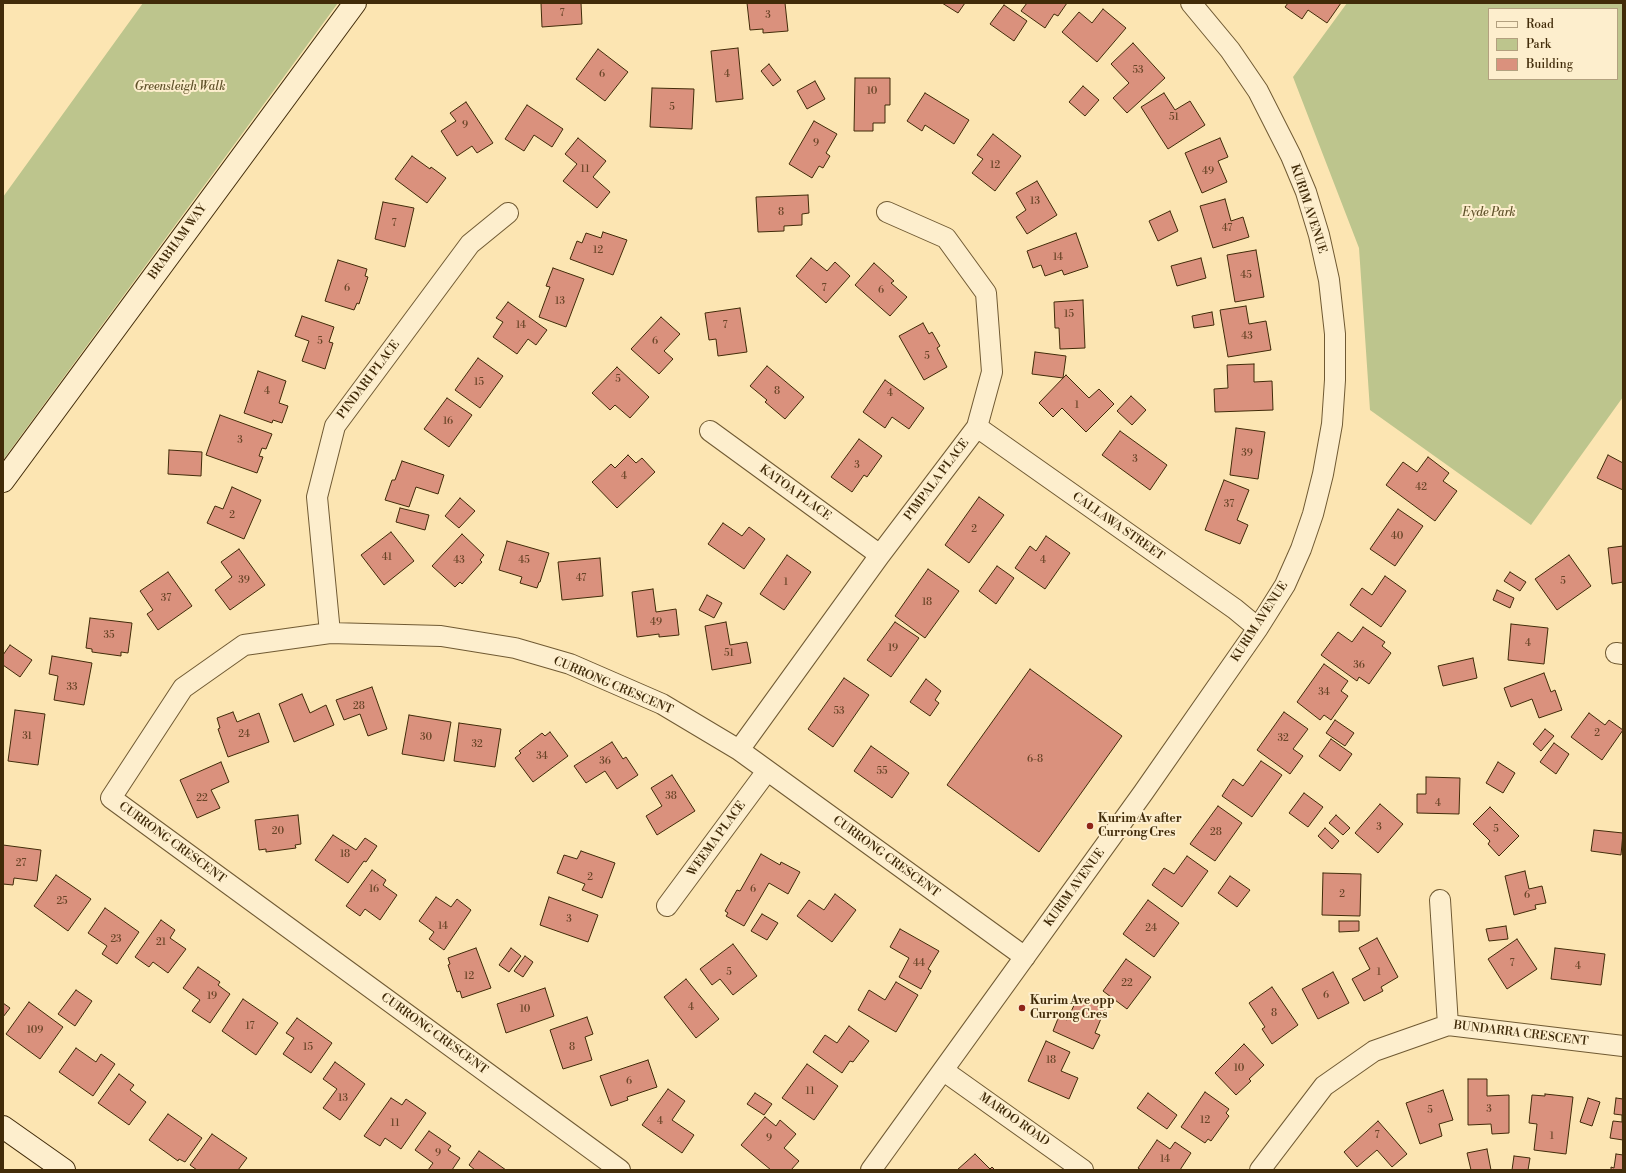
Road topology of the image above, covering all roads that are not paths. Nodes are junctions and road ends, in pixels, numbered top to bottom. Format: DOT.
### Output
graph roads {
  1 [pos="355,3"];
  2 [pos="1190,3"];
  3 [pos="887,212"];
  4 [pos="508,213"];
  5 [pos="977,427"];
  6 [pos="710,431"];
  7 [pos="3,481"];
  8 [pos="880,555"];
  9 [pos="1258,628"];
  10 [pos="330,632"];
  11 [pos="739,750"];
  12 [pos="767,771"];
  13 [pos="1440,900"];
  14 [pos="667,906"];
  15 [pos="1025,957"];
  16 [pos="1448,1025"];
  17 [pos="1623,1046"];
  18 [pos="944,1070"];
  19 [pos="3,1127"];
  20 [pos="64,1170"];
  21 [pos="620,1170"];
  22 [pos="871,1170"];
  23 [pos="1084,1170"];
  24 [pos="1260,1170"];
  1 -- 7 [label="main road, BRABHAM WAY"];
  2 -- 9 [label="street, KURIM AVENUE"];
  3 -- 5 [label="street, PIMPALA PLACE"];
  4 -- 10 [label="street, PINDARI PLACE"];
  5 -- 8 [label="street, PIMPALA PLACE"];
  5 -- 9 [label="street, CALLAWA STREET"];
  6 -- 8 [label="street, KATOA PLACE"];
  8 -- 11 [label="street, PIMPALA PLACE"];
  9 -- 15 [label="street, KURIM AVENUE"];
  10 -- 11 [label="street, CURRONG CRESCENT"];
  10 -- 21 [label="street, CURRONG CRESCENT"];
  11 -- 12 [label="street, CURRONG CRESCENT"];
  12 -- 14 [label="street, WEEMA PLACE"];
  12 -- 15 [label="street, CURRONG CRESCENT"];
  13 -- 16 [label="street"];
  15 -- 18 [label="street, KURIM AVENUE"];
  16 -- 17 [label="street, BUNDARRA CRESCENT"];
  16 -- 24 [label="street, BUNDARRA CRESCENT"];
  18 -- 22 [label="street, KURIM AVENUE"];
  18 -- 23 [label="street, MAROO ROAD"];
  19 -- 20 [label="main road"];
}
